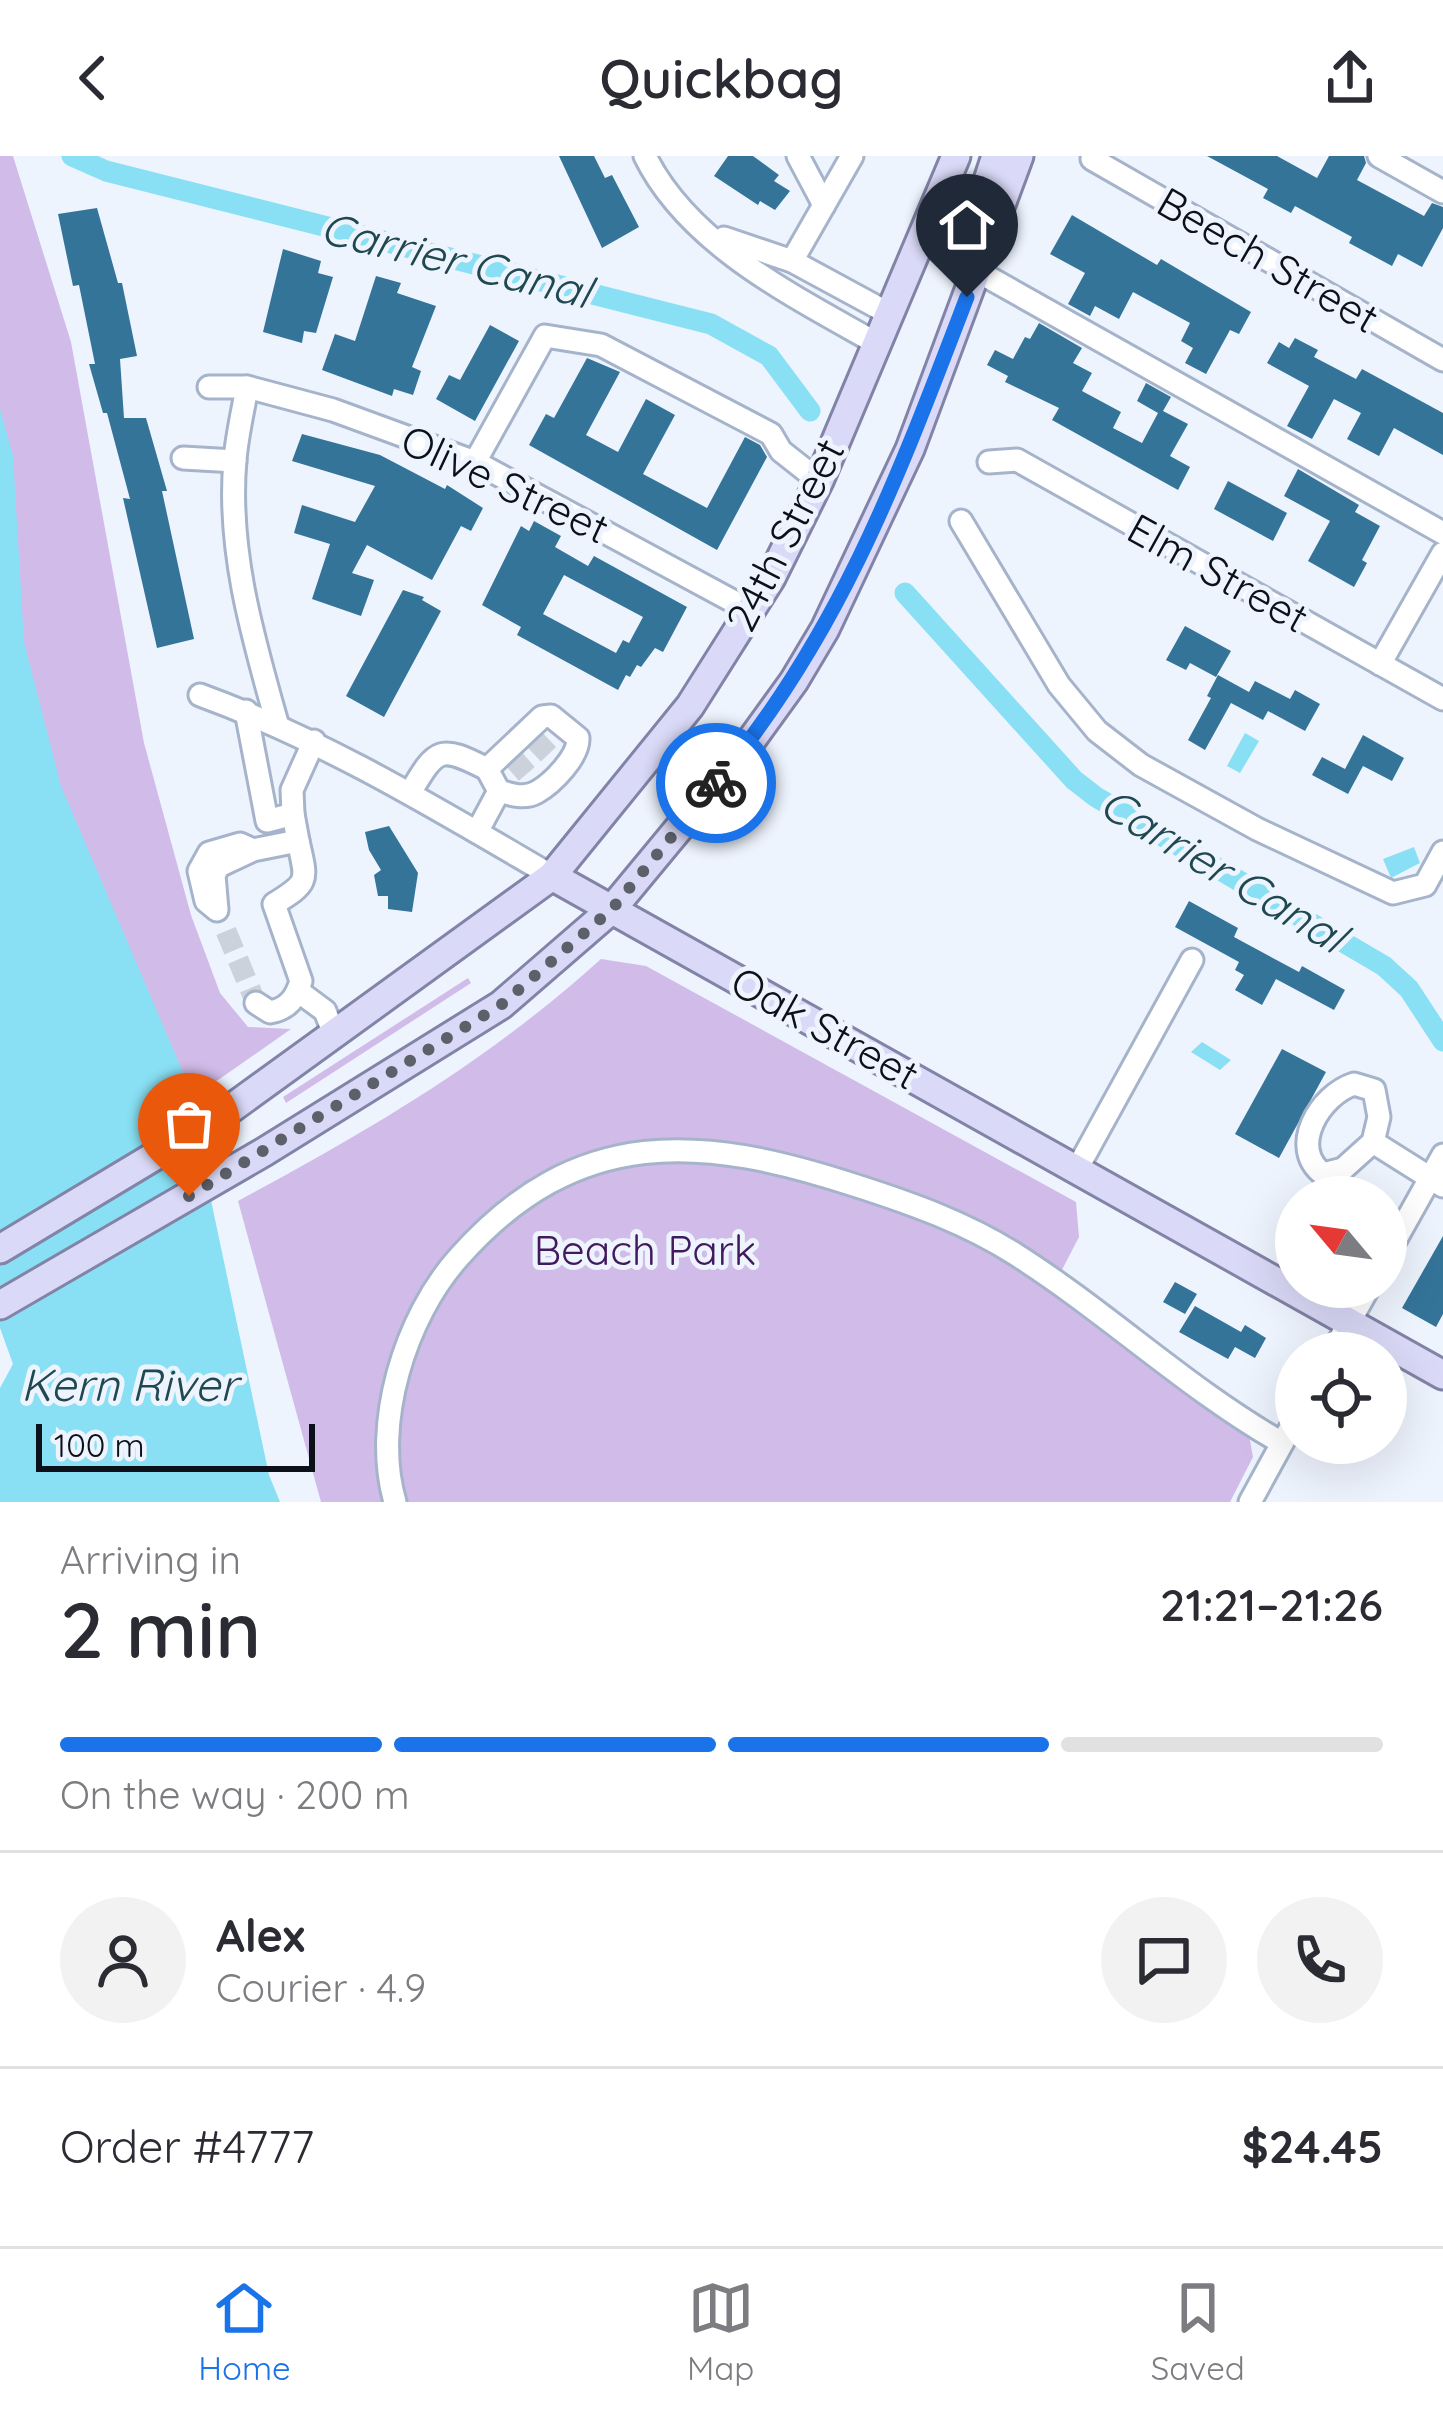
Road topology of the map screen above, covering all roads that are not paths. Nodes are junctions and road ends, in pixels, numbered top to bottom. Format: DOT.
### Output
graph roads {
  1 [pos="645,156"];
  2 [pos="798,156"];
  3 [pos="851,156"];
  4 [pos="956,156"];
  5 [pos="996,156"];
  6 [pos="1019,156"];
  7 [pos="1379,156"];
  8 [pos="1092,159"];
  9 [pos="1443,192"];
  10 [pos="824,205"];
  11 [pos="706,232"];
  12 [pos="793,261"];
  13 [pos="979,263"];
  14 [pos="888,314"];
  15 [pos="876,343"];
  16 [pos="1443,361"];
  17 [pos="209,387"];
  18 [pos="247,387"];
  19 [pos="183,458"];
  20 [pos="235,461"];
  21 [pos="475,462"];
  22 [pos="989,462"];
  23 [pos="819,482"];
  24 [pos="962,521"];
  25 [pos="1443,532"];
  26 [pos="1443,553"];
  27 [pos="751,610"];
  28 [pos="1380,664"];
  29 [pos="200,695"];
  30 [pos="1443,699"];
  31 [pos="245,712"];
  32 [pos="277,723"];
  33 [pos="314,741"];
  34 [pos="488,770"];
  35 [pos="499,791"];
  36 [pos="410,793"];
  37 [pos="293,814"];
  38 [pos="477,832"];
  39 [pos="298,841"];
  40 [pos="1443,852"];
  41 [pos="552,876"];
  42 [pos="612,909"];
  43 [pos="222,921"];
  44 [pos="1192,960"];
  45 [pos="298,992"];
  46 [pos="256,1003"];
  47 [pos="334,1034"];
  48 [pos="1373,1142"];
  49 [pos="1443,1155"];
  50 [pos="1077,1169"];
  51 [pos="1437,1181"];
  52 [pos="1407,1226"];
  53 [pos="0,1249"];
  54 [pos="0,1305"];
  55 [pos="1357,1308"];
  56 [pos="1349,1322"];
  57 [pos="1344,1332"];
  58 [pos="1443,1375"];
  59 [pos="1275,1439"];
  60 [pos="1275,1456"];
  61 [pos="395,1502"];
  62 [pos="1250,1502"];
  1 -- 11 [label="street"];
  2 -- 10 [label="street"];
  3 -- 10 [label="street"];
  4 -- 14 [label="main road, 24th Street"];
  5 -- 13 [label="main road"];
  6 -- 13 [label="main road, 24th Street"];
  7 -- 9 [label="street"];
  8 -- 16 [label="street, Beech Street"];
  10 -- 12 [label="street"];
  11 -- 12 [label="street"];
  11 -- 15 [label="street"];
  12 -- 14 [label="street"];
  13 -- 25 [label="street"];
  13 -- 42 [label="main road, 24th Street"];
  14 -- 15 [label="main road, 24th Street"];
  15 -- 23 [label="main road, 24th Street"];
  17 -- 18 [label="street, Olive Street"];
  18 -- 20 [label="street"];
  18 -- 21 [label="street, Olive Street"];
  19 -- 20 [label="street"];
  20 -- 32 [label="street"];
  21 -- 23 [label="street"];
  21 -- 27 [label="street, Olive Street"];
  22 -- 28 [label="street, Elm Street"];
  23 -- 27 [label="main road, 24th Street"];
  24 -- 40 [label="street"];
  26 -- 28 [label="street"];
  27 -- 41 [label="main road, 24th Street"];
  28 -- 30 [label="street, Elm Street"];
  29 -- 31 [label="street, Oak Street"];
  31 -- 32 [label="street, Oak Street"];
  31 -- 37 [label="street"];
  32 -- 33 [label="street, Oak Street"];
  33 -- 36 [label="street, Oak Street"];
  33 -- 37 [label="street"];
  34 -- 35 [label="street"];
  34 -- 35 [label="street"];
  34 -- 36 [label="street"];
  35 -- 38 [label="street"];
  36 -- 38 [label="street, Oak Street"];
  37 -- 39 [label="street"];
  38 -- 41 [label="street, Oak Street"];
  39 -- 43 [label="street"];
  39 -- 45 [label="street"];
  41 -- 42 [label="main road, Oak Street"];
  41 -- 47 [label="main road, 24th Street"];
  42 -- 50 [label="main road, Oak Street"];
  42 -- 54 [label="main road, 24th Street"];
  44 -- 50 [label="street"];
  45 -- 46 [label="street"];
  45 -- 47 [label="street"];
  47 -- 53 [label="main road, 24th Street"];
  48 -- 51 [label="street"];
  49 -- 51 [label="street"];
  50 -- 56 [label="main road, Oak Street"];
  51 -- 52 [label="street"];
  55 -- 56 [label="street"];
  56 -- 57 [label="street"];
  56 -- 58 [label="main road, Oak Street"];
  59 -- 61 [label="street"];
  60 -- 62 [label="street"];
}
